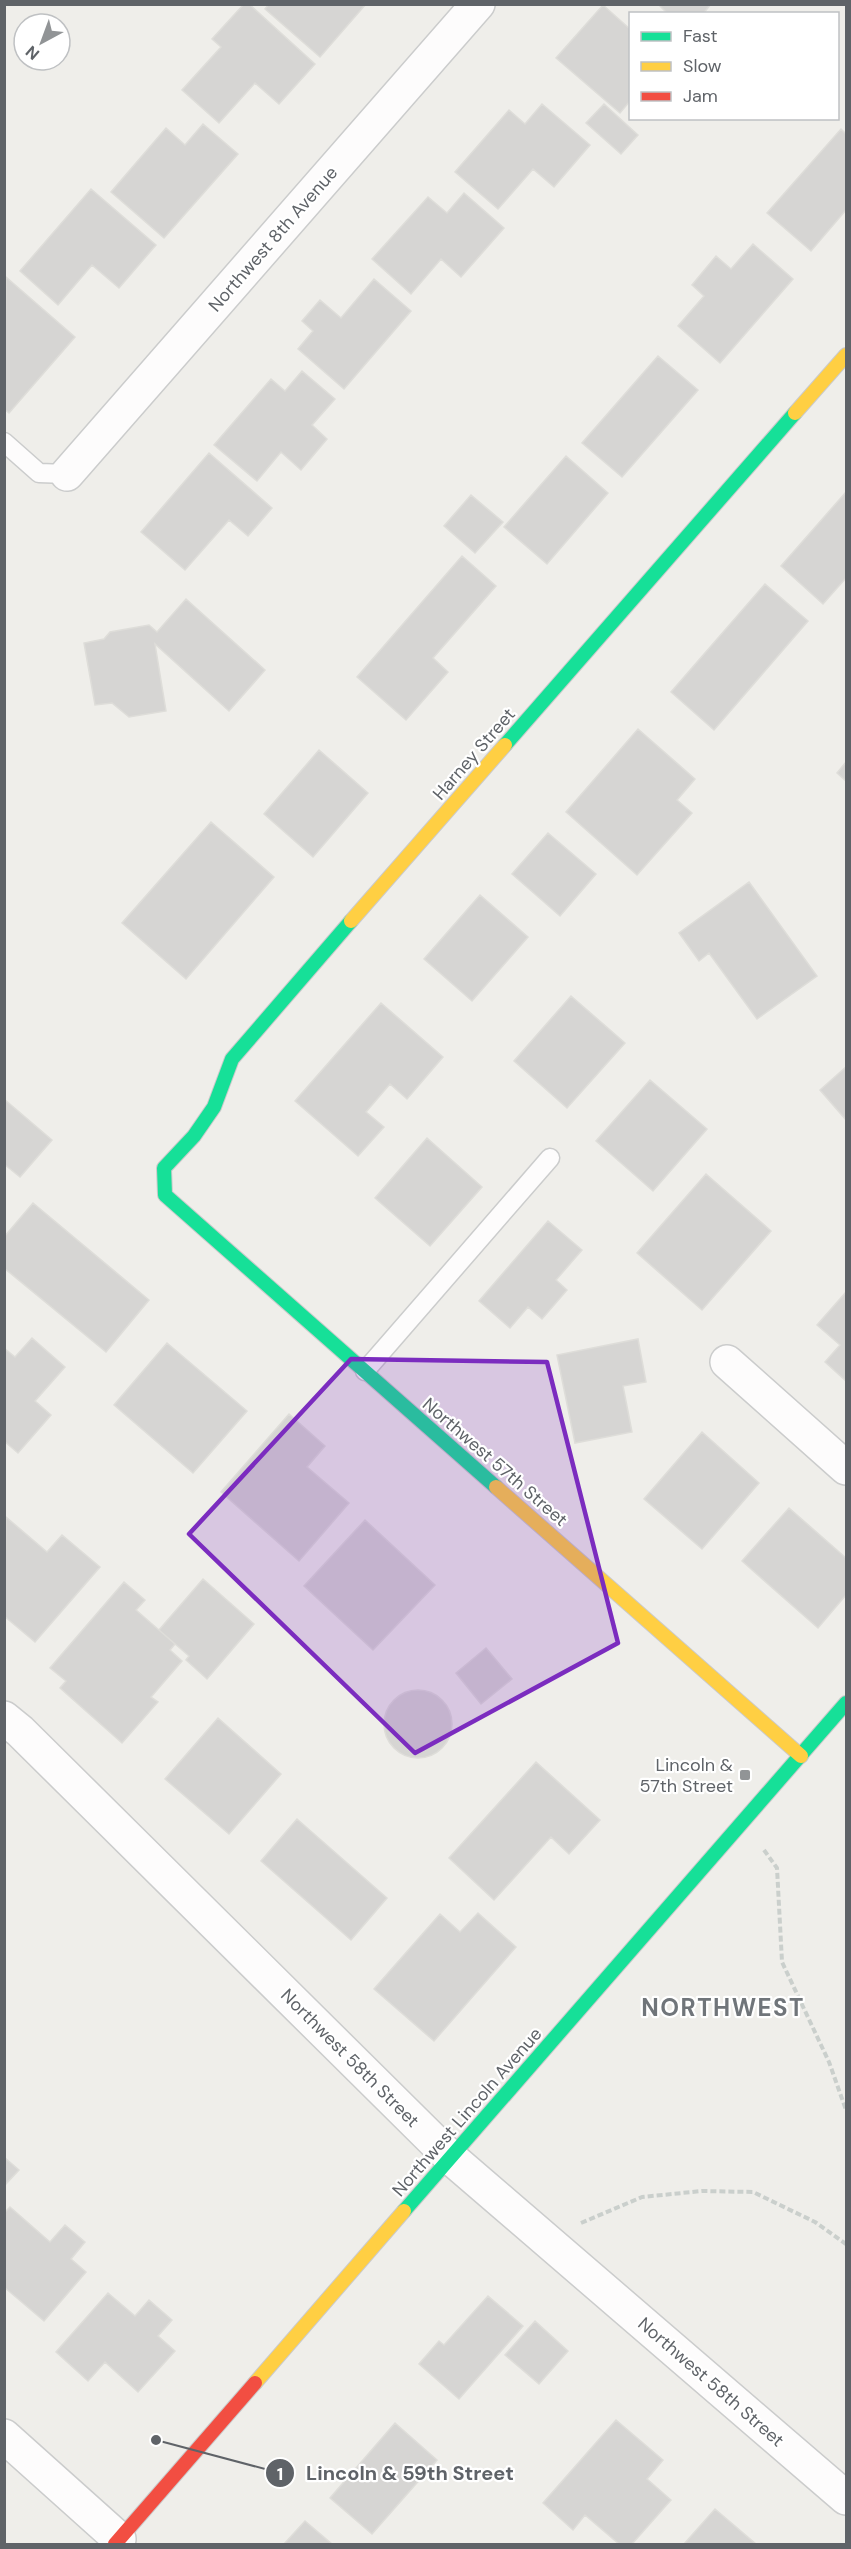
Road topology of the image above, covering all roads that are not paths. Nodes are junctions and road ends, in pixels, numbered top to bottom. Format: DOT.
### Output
graph roads {
  1 [pos="478,4"];
  2 [pos="846,355"];
  3 [pos="4,442"];
  4 [pos="68,474"];
  5 [pos="550,1158"];
  6 [pos="165,1195"];
  7 [pos="727,1362"];
  8 [pos="365,1371"];
  9 [pos="846,1468"];
  10 [pos="846,1703"];
  11 [pos="4,1718"];
  12 [pos="801,1756"];
  13 [pos="451,2158"];
  14 [pos="4,2436"];
  15 [pos="846,2498"];
  16 [pos="117,2542"];
  1 -- 4 [label="street, Northwest 8th Avenue"];
  2 -- 6 [label="street, Harney Street"];
  3 -- 4 [label="lane"];
  5 -- 8 [label="lane"];
  6 -- 8 [label="street, Northwest 57th Street"];
  7 -- 9 [label="street"];
  8 -- 12 [label="street, Northwest 57th Street"];
  10 -- 12 [label="street, Northwest Lincoln Avenue"];
  11 -- 13 [label="street, Northwest 58th Street"];
  12 -- 13 [label="street, Northwest Lincoln Avenue"];
  13 -- 15 [label="street, Northwest 58th Street"];
  13 -- 16 [label="street, Northwest Lincoln Avenue"];
  14 -- 16 [label="street"];
}
